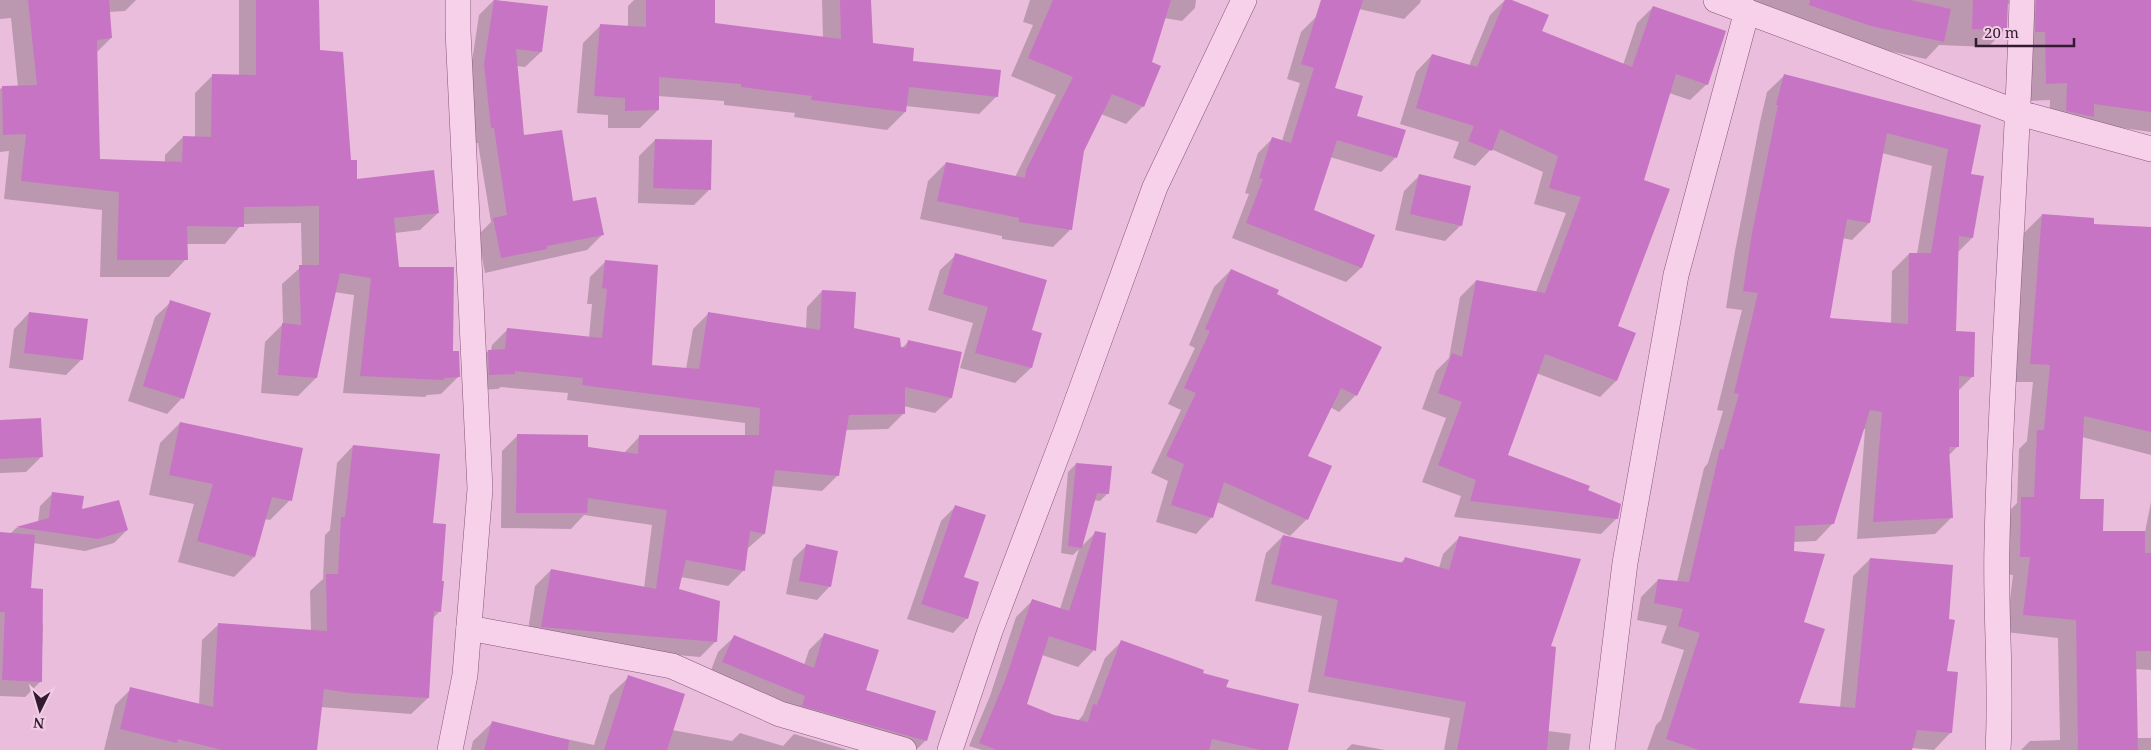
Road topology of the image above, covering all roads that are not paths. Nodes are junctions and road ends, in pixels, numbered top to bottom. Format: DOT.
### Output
graph roads {
  1 [pos="458,0"];
  2 [pos="1244,0"];
  3 [pos="1716,0"];
  4 [pos="2022,0"];
  5 [pos="1747,11"];
  6 [pos="2019,113"];
  7 [pos="2151,149"];
  8 [pos="469,628"];
  9 [pos="450,750"];
  10 [pos="904,750"];
  11 [pos="950,750"];
  12 [pos="1602,750"];
  13 [pos="1998,750"];
  1 -- 8 [label="street"];
  2 -- 11 [label="street"];
  3 -- 5 [label="street"];
  4 -- 6 [label="street"];
  5 -- 6 [label="street"];
  5 -- 12 [label="street"];
  6 -- 7 [label="street"];
  6 -- 13 [label="street"];
  8 -- 9 [label="street"];
  8 -- 10 [label="street"];
}
